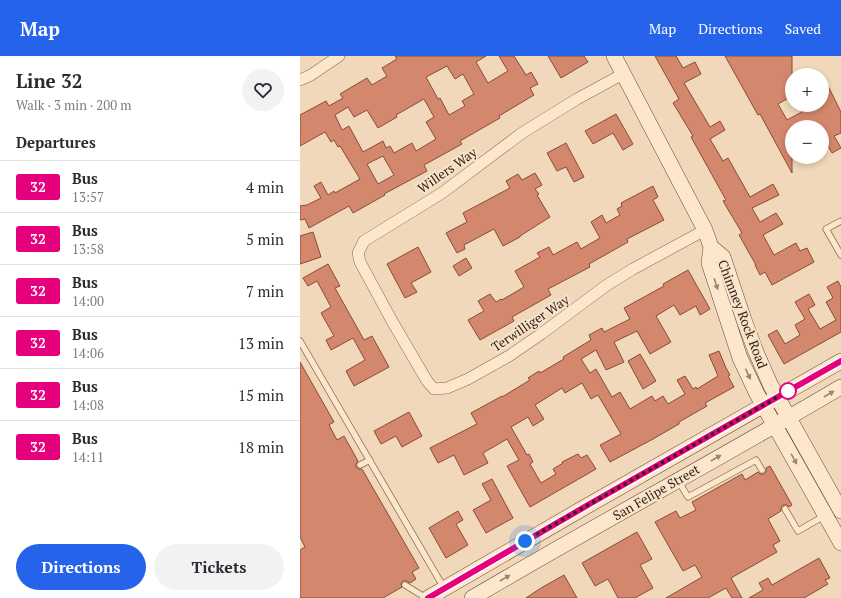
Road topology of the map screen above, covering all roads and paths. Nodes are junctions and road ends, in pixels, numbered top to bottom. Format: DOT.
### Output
graph roads {
  1 [pos="339,56"];
  2 [pos="614,56"];
  3 [pos="623,74"];
  4 [pos="300,80"];
  5 [pos="841,221"];
  6 [pos="705,230"];
  7 [pos="711,247"];
  8 [pos="841,255"];
  9 [pos="392,321"];
  10 [pos="300,341"];
  11 [pos="841,361"];
  12 [pos="841,387"];
  13 [pos="778,397"];
  14 [pos="763,405"];
  15 [pos="789,417"];
  16 [pos="775,425"];
  17 [pos="370,460"];
  18 [pos="360,465"];
  19 [pos="762,470"];
  20 [pos="678,480"];
  21 [pos="785,509"];
  22 [pos="580,510"];
  23 [pos="841,511"];
  24 [pos="825,515"];
  25 [pos="590,530"];
  26 [pos="841,543"];
  27 [pos="405,586"];
  28 [pos="447,593"];
  29 [pos="427,598"];
  30 [pos="472,598"];
  1 -- 4 [label="street"];
  2 -- 3 [label="main road, Chimney Rock Road"];
  3 -- 6 [label="main road, Chimney Rock Road"];
  3 -- 9 [label="street, Willers Way"];
  5 -- 8 [label="lane"];
  6 -- 7 [label="main road, Chimney Rock Road"];
  6 -- 9 [label="street, Terwilliger Way"];
  7 -- 13 [label="main road, Chimney Rock Road"];
  7 -- 14 [label="main road, Chimney Rock Road, one-way"];
  10 -- 17 [label="lane"];
  11 -- 13 [label="main road, San Felipe Street"];
  15 -- 12 [label="main road, San Felipe Street, one-way"];
  13 -- 14 [label="main road, San Felipe Street"];
  13 -- 15 [label="main road, Chimney Rock Road"];
  14 -- 16 [label="main road, Chimney Rock Road"];
  14 -- 22 [label="main road, San Felipe Street"];
  15 -- 16 [label="main road, San Felipe Street"];
  15 -- 23 [label="main road, Chimney Rock Road"];
  20 -- 16 [label="main road, San Felipe Street, one-way"];
  16 -- 24 [label="main road, Chimney Rock Road, one-way"];
  17 -- 18 [label="lane"];
  17 -- 28 [label="lane"];
  19 -- 20 [label="lane"];
  20 -- 25 [label="main road, San Felipe Street"];
  21 -- 24 [label="lane"];
  22 -- 25 [label="main road"];
  22 -- 28 [label="main road, San Felipe Street"];
  24 -- 26 [label="main road, Chimney Rock Road"];
  30 -- 25 [label="main road, San Felipe Street, one-way"];
  27 -- 29 [label="lane"];
  28 -- 29 [label="main road, San Felipe Street"];
}
